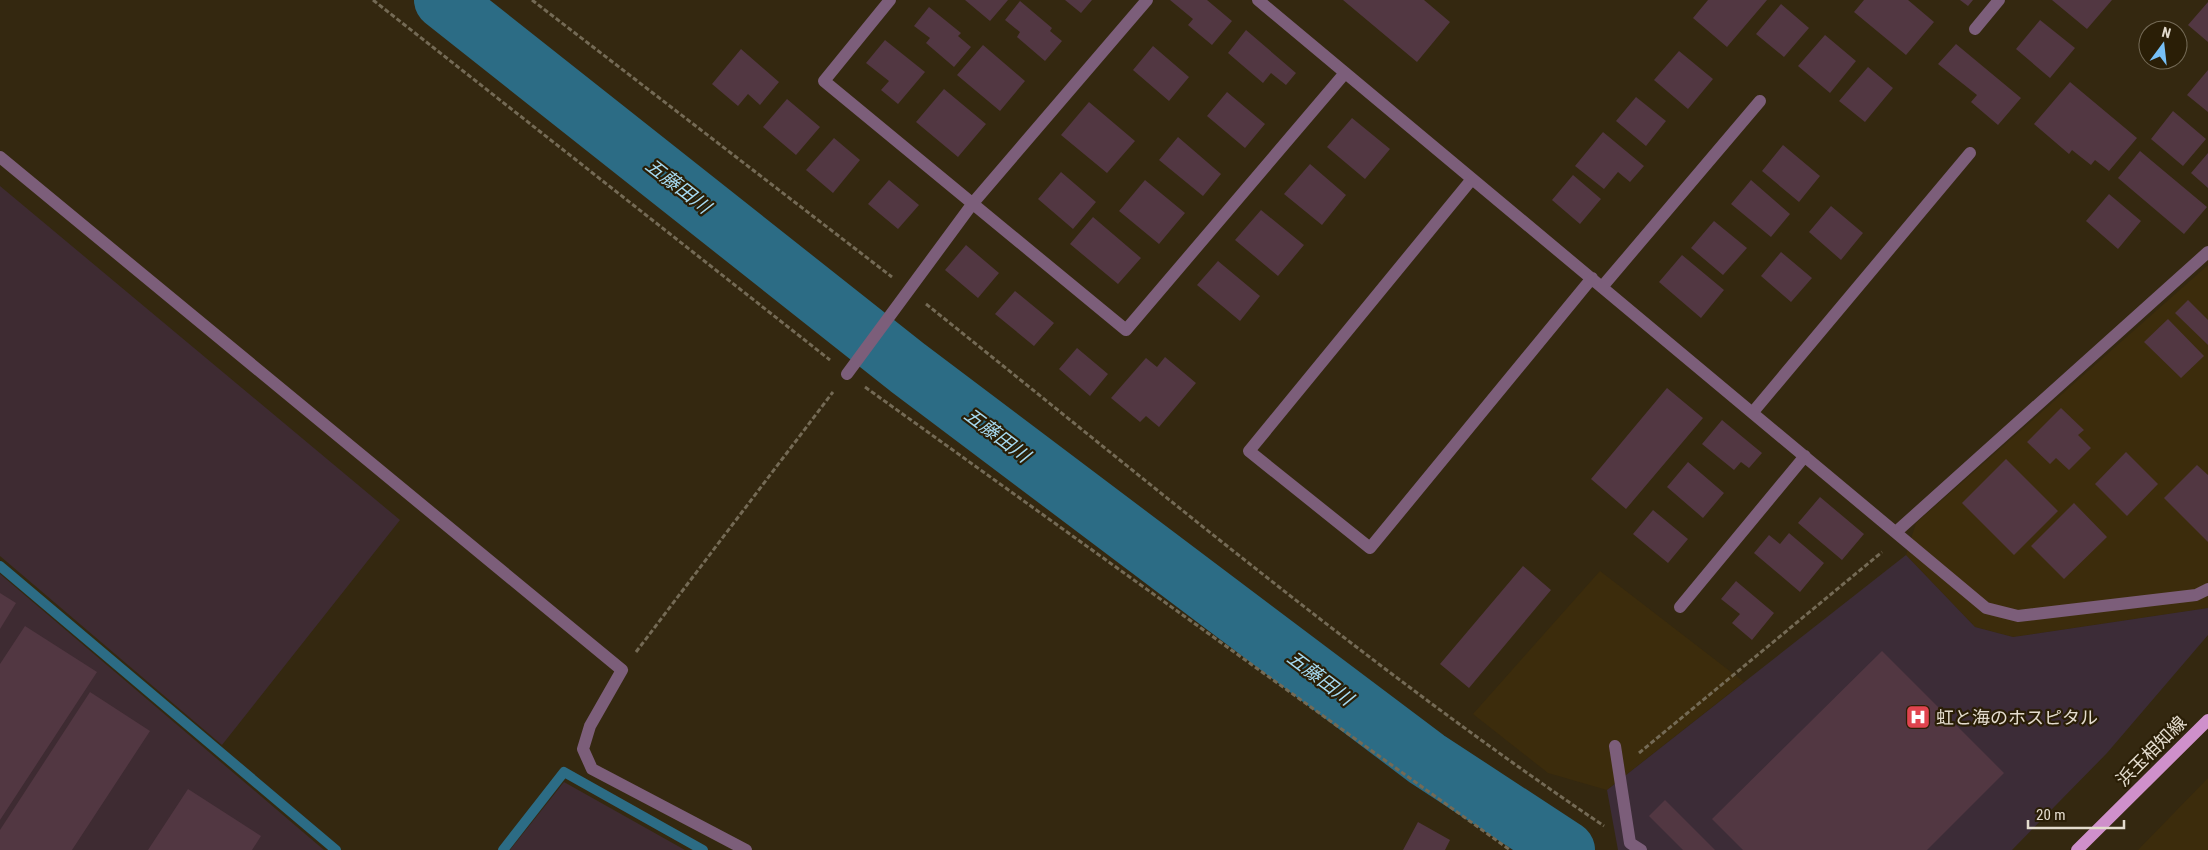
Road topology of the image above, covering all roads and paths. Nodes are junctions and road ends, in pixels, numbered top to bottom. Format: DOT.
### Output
graph roads {
  1 [pos="373,0"];
  2 [pos="532,0"];
  3 [pos="890,0"];
  4 [pos="1147,0"];
  5 [pos="1258,0"];
  6 [pos="1999,0"];
  7 [pos="1975,29"];
  8 [pos="1345,73"];
  9 [pos="1760,101"];
  10 [pos="1970,153"];
  11 [pos="0,157"];
  12 [pos="1472,179"];
  13 [pos="973,203"];
  14 [pos="2208,252"];
  15 [pos="1592,278"];
  16 [pos="1602,287"];
  17 [pos="909,290"];
  18 [pos="847,374"];
  19 [pos="1753,412"];
  20 [pos="1805,456"];
  21 [pos="1896,532"];
  22 [pos="2208,589"];
  23 [pos="1680,607"];
  24 [pos="622,670"];
  25 [pos="2208,720"];
  26 [pos="1615,746"];
  27 [pos="1619,770"];
  28 [pos="1635,847"];
  29 [pos="746,850"];
  30 [pos="1510,850"];
  31 [pos="2077,850"];
  1 -- 18 [label="path"];
  2 -- 17 [label="path"];
  3 -- 13 [label="street"];
  4 -- 13 [label="street"];
  5 -- 8 [label="street"];
  6 -- 7 [label="street"];
  8 -- 12 [label="street"];
  8 -- 13 [label="street"];
  9 -- 16 [label="street"];
  10 -- 19 [label="street"];
  11 -- 24 [label="street"];
  12 -- 15 [label="street"];
  12 -- 15 [label="street"];
  13 -- 17 [label="street"];
  14 -- 21 [label="street"];
  15 -- 16 [label="street"];
  16 -- 19 [label="street"];
  17 -- 18 [label="street"];
  17 -- 28 [label="path"];
  18 -- 24 [label="path"];
  18 -- 30 [label="path"];
  19 -- 20 [label="street"];
  20 -- 21 [label="street"];
  20 -- 23 [label="street"];
  21 -- 22 [label="street"];
  21 -- 27 [label="path"];
  24 -- 29 [label="street"];
  25 -- 31 [label="main road, 浜玉相知線"];
  26 -- 27 [label="street"];
  27 -- 28 [label="street"];
}
